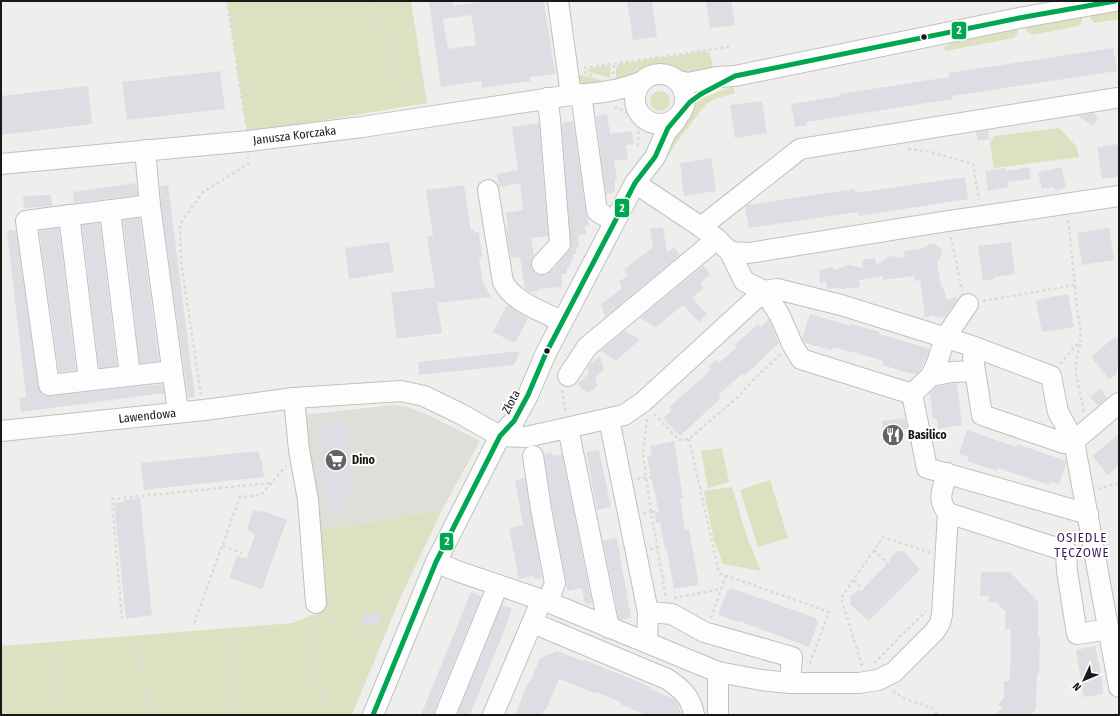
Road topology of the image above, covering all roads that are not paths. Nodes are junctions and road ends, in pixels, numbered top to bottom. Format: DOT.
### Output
graph roads {
  1 [pos="558,1"];
  2 [pos="1115,1"];
  3 [pos="1050,7"];
  4 [pos="735,76"];
  5 [pos="678,81"];
  6 [pos="641,82"];
  7 [pos="580,94"];
  8 [pos="547,98"];
  9 [pos="1116,98"];
  10 [pos="680,116"];
  11 [pos="642,117"];
  12 [pos="145,150"];
  13 [pos="1,164"];
  14 [pos="635,183"];
  15 [pos="488,190"];
  16 [pos="1119,196"];
  17 [pos="150,205"];
  18 [pos="110,211"];
  19 [pos="69,214"];
  20 [pos="614,222"];
  21 [pos="716,239"];
  22 [pos="542,264"];
  23 [pos="764,290"];
  24 [pos="968,304"];
  25 [pos="562,322"];
  26 [pos="945,338"];
  27 [pos="972,346"];
  28 [pos="172,371"];
  29 [pos="974,371"];
  30 [pos="130,375"];
  31 [pos="932,376"];
  32 [pos="89,380"];
  33 [pos="565,383"];
  34 [pos="912,394"];
  35 [pos="294,398"];
  36 [pos="1119,403"];
  37 [pos="178,412"];
  38 [pos="609,419"];
  39 [pos="568,428"];
  40 [pos="1,431"];
  41 [pos="1081,435"];
  42 [pos="500,436"];
  43 [pos="533,456"];
  44 [pos="947,473"];
  45 [pos="948,513"];
  46 [pos="1088,514"];
  47 [pos="436,562"];
  48 [pos="498,585"];
  49 [pos="545,601"];
  50 [pos="316,603"];
  51 [pos="647,607"];
  52 [pos="533,623"];
  53 [pos="610,628"];
  54 [pos="1109,629"];
  55 [pos="647,643"];
  56 [pos="718,672"];
  57 [pos="791,677"];
  58 [pos="1119,687"];
  59 [pos="373,715"];
  60 [pos="446,715"];
  61 [pos="493,715"];
  62 [pos="694,715"];
  63 [pos="718,715"];
  1 -- 7 [label="street"];
  2 -- 3 [label="street, Złota"];
  3 -- 4 [label="street, Złota"];
  4 -- 5 [label="street, Złota"];
  4 -- 10 [label="street, Złota"];
  5 -- 6 [label="street"];
  5 -- 10 [label="street"];
  6 -- 7 [label="street, Janusza Korczaka"];
  6 -- 11 [label="street"];
  7 -- 8 [label="street, Janusza Korczaka"];
  7 -- 11 [label="street, Janusza Korczaka"];
  7 -- 20 [label="street"];
  8 -- 12 [label="street, Janusza Korczaka"];
  8 -- 22 [label="street"];
  9 -- 21 [label="street"];
  10 -- 11 [label="street"];
  10 -- 14 [label="street, Złota"];
  11 -- 14 [label="street, Złota"];
  12 -- 13 [label="street, Janusza Korczaka"];
  12 -- 17 [label="street"];
  14 -- 20 [label="street, Złota"];
  14 -- 21 [label="street"];
  15 -- 25 [label="street"];
  16 -- 21 [label="street"];
  17 -- 18 [label="street"];
  17 -- 28 [label="street"];
  18 -- 19 [label="street"];
  18 -- 30 [label="street"];
  19 -- 32 [label="street"];
  19 -- 32 [label="street"];
  20 -- 25 [label="street, Złota"];
  21 -- 23 [label="street"];
  21 -- 33 [label="street"];
  23 -- 26 [label="street"];
  23 -- 34 [label="street"];
  23 -- 38 [label="street"];
  24 -- 26 [label="street"];
  25 -- 42 [label="street, Złota"];
  26 -- 27 [label="street"];
  26 -- 31 [label="street"];
  27 -- 29 [label="street"];
  27 -- 41 [label="street"];
  28 -- 30 [label="street"];
  28 -- 37 [label="street"];
  29 -- 31 [label="street"];
  29 -- 41 [label="street"];
  30 -- 32 [label="street"];
  31 -- 34 [label="street"];
  34 -- 44 [label="street"];
  35 -- 37 [label="street, Lawendowa"];
  35 -- 42 [label="street, Lawendowa"];
  35 -- 50 [label="street"];
  36 -- 41 [label="street"];
  37 -- 40 [label="street, Lawendowa"];
  38 -- 39 [label="street"];
  38 -- 51 [label="street"];
  39 -- 42 [label="street"];
  39 -- 53 [label="street"];
  41 -- 46 [label="street"];
  42 -- 47 [label="street, Złota"];
  43 -- 49 [label="street"];
  44 -- 45 [label="street"];
  44 -- 46 [label="street"];
  45 -- 54 [label="street"];
  45 -- 57 [label="street"];
  46 -- 54 [label="street"];
  47 -- 48 [label="street"];
  47 -- 59 [label="street, Złota"];
  48 -- 49 [label="street"];
  48 -- 60 [label="street"];
  49 -- 52 [label="street"];
  49 -- 53 [label="street"];
  51 -- 55 [label="street"];
  51 -- 57 [label="street"];
  52 -- 61 [label="street"];
  52 -- 62 [label="street"];
  53 -- 55 [label="street"];
  54 -- 58 [label="street"];
  55 -- 56 [label="street"];
  56 -- 57 [label="street"];
  56 -- 63 [label="street"];
}
